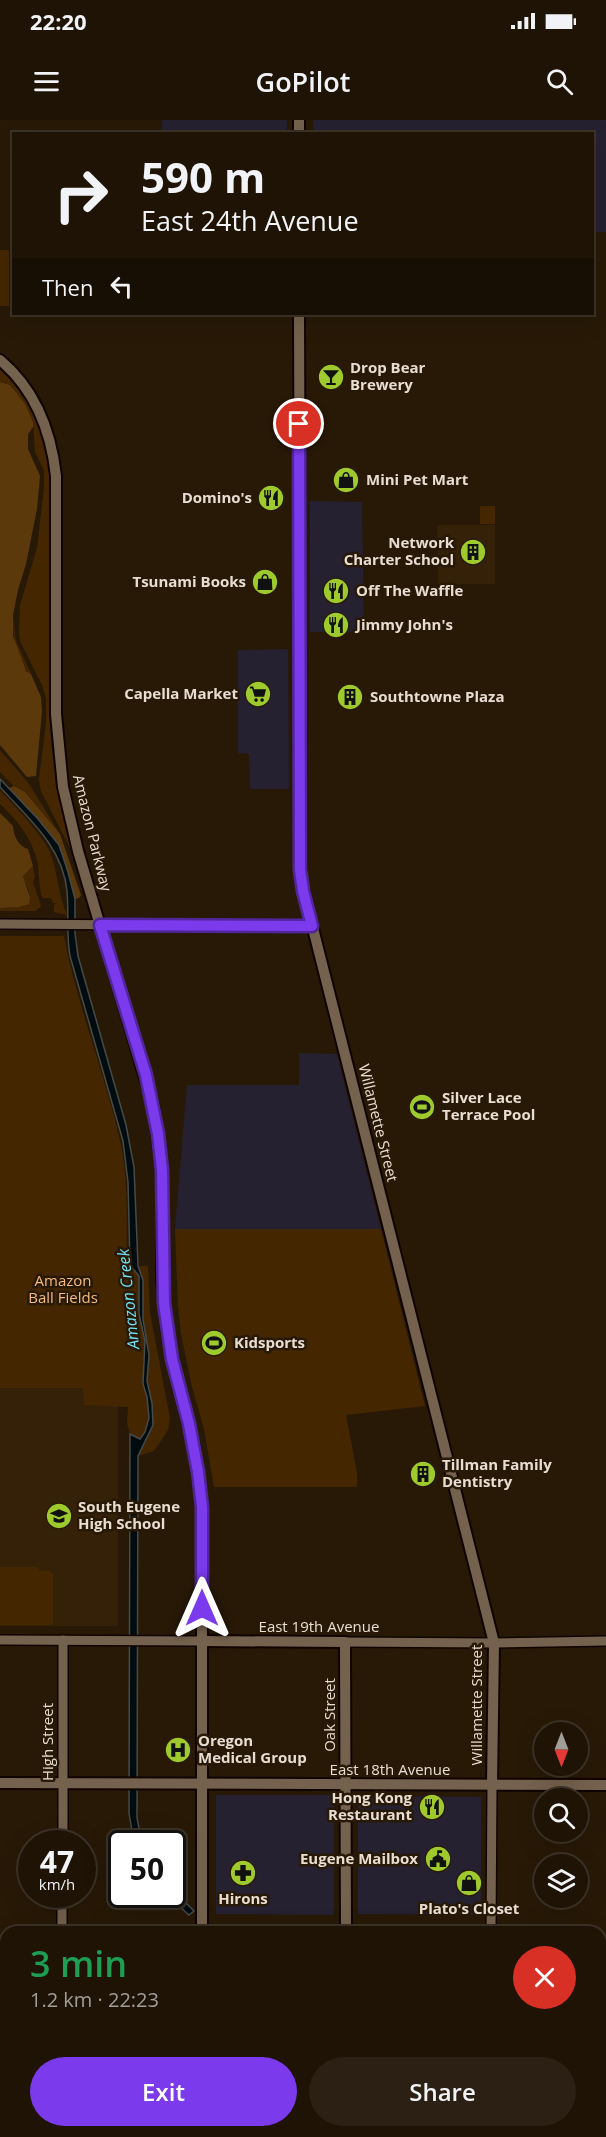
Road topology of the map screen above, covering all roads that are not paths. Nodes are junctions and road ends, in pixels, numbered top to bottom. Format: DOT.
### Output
graph roads {
  1 [pos="299,315"];
  2 [pos="0,360"];
  3 [pos="0,924"];
  4 [pos="100,925"];
  5 [pos="312,926"];
  6 [pos="0,1640"];
  7 [pos="63,1641"];
  8 [pos="202,1641"];
  9 [pos="606,1641"];
  10 [pos="345,1642"];
  11 [pos="494,1644"];
  12 [pos="0,1783"];
  13 [pos="63,1783"];
  14 [pos="202,1784"];
  15 [pos="345,1785"];
  16 [pos="492,1785"];
  17 [pos="606,1785"];
  18 [pos="63,1830"];
  19 [pos="62,1908"];
  20 [pos="62,1926"];
  21 [pos="202,1926"];
  22 [pos="346,1926"];
  23 [pos="491,1926"];
  1 -- 5 [label="main road, Willamette Street"];
  2 -- 4 [label="main road, Amazon Parkway"];
  3 -- 4 [label="street"];
  4 -- 5 [label="street"];
  4 -- 8 [label="main road, Amazon Parkway"];
  5 -- 11 [label="main road, Willamette Street"];
  6 -- 7 [label="street, East 19th Avenue"];
  7 -- 8 [label="street, East 19th Avenue"];
  7 -- 13 [label="street, High Street"];
  8 -- 10 [label="main road, East 19th Avenue"];
  8 -- 14 [label="main road, Amazon Parkway"];
  9 -- 11 [label="street, East 19th Avenue"];
  10 -- 11 [label="street, East 19th Avenue"];
  10 -- 15 [label="main road, Oak Street"];
  11 -- 16 [label="main road, Willamette Street"];
  12 -- 13 [label="main road, East 18th Avenue"];
  13 -- 14 [label="main road, East 18th Avenue"];
  13 -- 18 [label="street, High Street"];
  14 -- 15 [label="main road, East 18th Avenue"];
  14 -- 21 [label="main road, Amazon Parkway"];
  15 -- 16 [label="main road, East 18th Avenue"];
  15 -- 22 [label="main road, Oak Street"];
  16 -- 17 [label="main road, East 18th Avenue"];
  16 -- 23 [label="street, Willamette Street"];
  19 -- 20 [label="street"];
}
